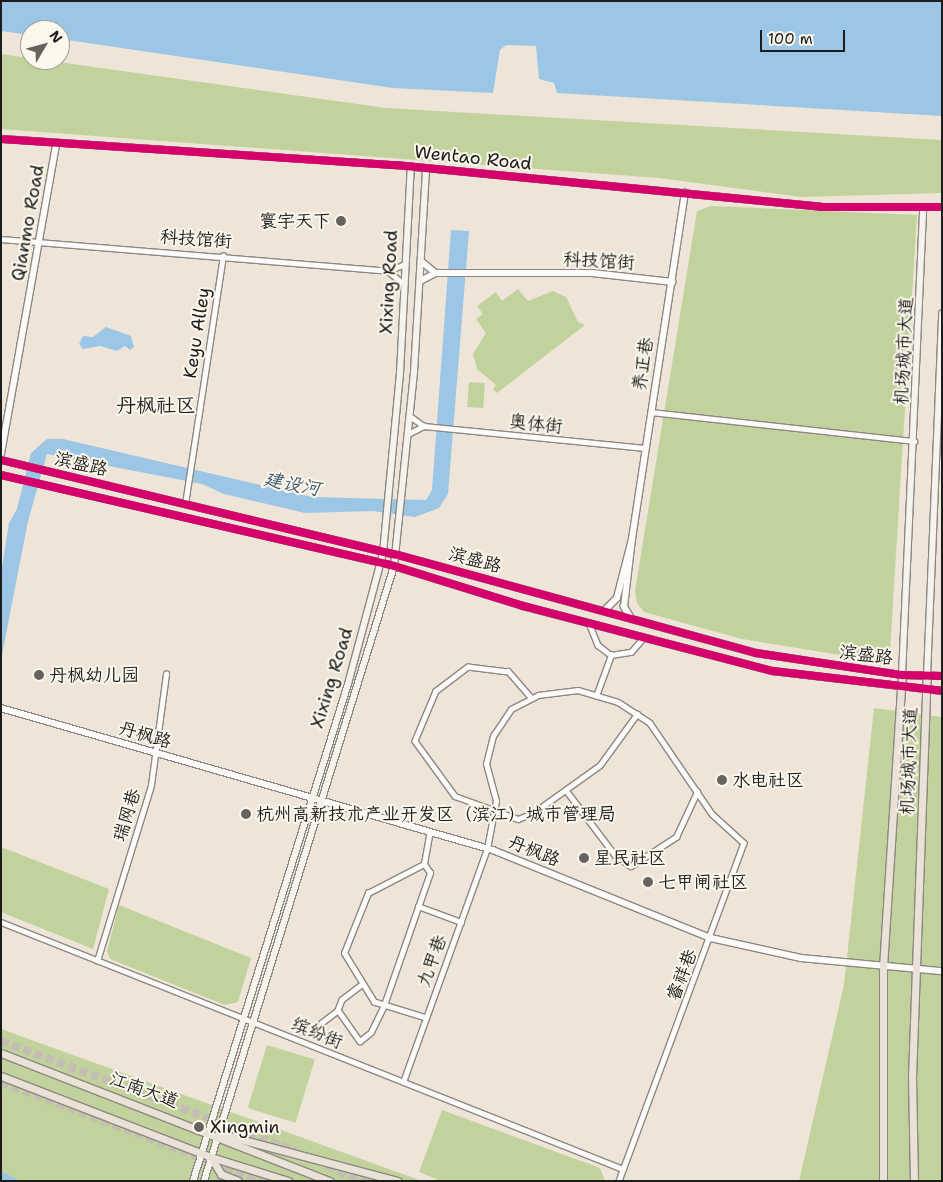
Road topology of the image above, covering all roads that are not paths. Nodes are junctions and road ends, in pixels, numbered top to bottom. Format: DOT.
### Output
graph roads {
  1 [pos="1,139"];
  2 [pos="56,145"];
  3 [pos="411,166"];
  4 [pos="426,168"];
  5 [pos="685,193"];
  6 [pos="923,207"];
  7 [pos="942,207"];
  8 [pos="1,239"];
  9 [pos="41,242"];
  10 [pos="223,256"];
  11 [pos="421,261"];
  12 [pos="404,264"];
  13 [pos="388,271"];
  14 [pos="436,273"];
  15 [pos="420,281"];
  16 [pos="672,282"];
  17 [pos="404,284"];
  18 [pos="942,313"];
  19 [pos="651,412"];
  20 [pos="410,416"];
  21 [pos="424,426"];
  22 [pos="408,434"];
  23 [pos="914,441"];
  24 [pos="645,448"];
  25 [pos="1,454"];
  26 [pos="1,460"];
  27 [pos="1,475"];
  28 [pos="185,504"];
  29 [pos="632,539"];
  30 [pos="383,553"];
  31 [pos="394,554"];
  32 [pos="380,564"];
  33 [pos="394,566"];
  34 [pos="604,611"];
  35 [pos="630,617"];
  36 [pos="589,623"];
  37 [pos="643,638"];
  38 [pos="611,655"];
  39 [pos="166,674"];
  40 [pos="902,675"];
  41 [pos="927,676"];
  42 [pos="942,676"];
  43 [pos="900,689"];
  44 [pos="927,691"];
  45 [pos="942,691"];
  46 [pos="596,696"];
  47 [pos="531,698"];
  48 [pos="2,708"];
  49 [pos="637,714"];
  50 [pos="158,755"];
  51 [pos="566,790"];
  52 [pos="697,792"];
  53 [pos="309,798"];
  54 [pos="322,802"];
  55 [pos="495,813"];
  56 [pos="429,836"];
  57 [pos="487,849"];
  58 [pos="424,864"];
  59 [pos="418,906"];
  60 [pos="1,922"];
  61 [pos="461,922"];
  62 [pos="711,938"];
  63 [pos="97,961"];
  64 [pos="883,967"];
  65 [pos="916,969"];
  66 [pos="942,971"];
  67 [pos="363,984"];
  68 [pos="384,1005"];
  69 [pos="338,1010"];
  70 [pos="426,1018"];
  71 [pos="242,1021"];
  72 [pos="255,1022"];
  73 [pos="321,1023"];
  74 [pos="1,1053"];
  75 [pos="1,1076"];
  76 [pos="403,1082"];
  77 [pos="210,1131"];
  78 [pos="218,1134"];
  79 [pos="201,1152"];
  80 [pos="211,1157"];
  81 [pos="623,1169"];
  82 [pos="193,1181"];
  83 [pos="204,1181"];
  84 [pos="238,1181"];
  85 [pos="288,1181"];
  86 [pos="330,1181"];
  87 [pos="398,1181"];
  88 [pos="619,1181"];
  89 [pos="883,1181"];
  90 [pos="914,1181"];
  1 -- 2 [label="main road, Wentao Road"];
  2 -- 3 [label="main road, Wentao Road"];
  2 -- 9 [label="street, Qianmo Road"];
  3 -- 4 [label="main road, Wentao Road"];
  3 -- 12 [label="main road, Xixing Road"];
  4 -- 5 [label="main road, Wentao Road"];
  4 -- 11 [label="main road, Xixing Road"];
  5 -- 6 [label="main road, Wentao Road"];
  5 -- 16 [label="street, 养正巷"];
  6 -- 7 [label="main road, Wentao Road"];
  6 -- 23 [label="main road, 机场城市大道"];
  8 -- 9 [label="street, 科技馆街"];
  9 -- 10 [label="street, 科技馆街"];
  9 -- 25 [label="street, Qianmo Road"];
  10 -- 13 [label="street, 科技馆街"];
  10 -- 28 [label="street, Keyu Alley"];
  11 -- 14 [label="street"];
  11 -- 15 [label="main road, Xixing Road"];
  12 -- 13 [label="street, 科技馆街"];
  12 -- 17 [label="main road, Xixing Road"];
  13 -- 17 [label="street"];
  14 -- 15 [label="street"];
  14 -- 16 [label="street, 科技馆街"];
  15 -- 20 [label="main road, Xixing Road"];
  16 -- 19 [label="street, 养正巷"];
  17 -- 30 [label="main road, Xixing Road"];
  18 -- 41 [label="main road, 机场城市大道"];
  19 -- 23 [label="street"];
  19 -- 24 [label="street, 养正巷"];
  20 -- 21 [label="street, 奥体街"];
  20 -- 22 [label="main road, Xixing Road"];
  21 -- 22 [label="street"];
  21 -- 24 [label="street, 奥体街"];
  22 -- 31 [label="main road, Xixing Road"];
  23 -- 40 [label="main road, 机场城市大道"];
  24 -- 29 [label="street, 养正巷"];
  26 -- 28 [label="main road, 滨盛路"];
  27 -- 32 [label="main road, 滨盛路"];
  28 -- 30 [label="main road, 滨盛路"];
  29 -- 34 [label="street, 养正巷"];
  29 -- 35 [label="street, 养正巷"];
  30 -- 31 [label="main road, 滨盛路"];
  30 -- 32 [label="main road, Xixing Road"];
  31 -- 33 [label="main road, Xixing Road"];
  31 -- 34 [label="main road, 滨盛路"];
  32 -- 33 [label="main road, 滨盛路"];
  32 -- 53 [label="main road, Xixing Road"];
  33 -- 36 [label="main road, 滨盛路"];
  33 -- 54 [label="main road, Xixing Road"];
  34 -- 35 [label="main road, 滨盛路"];
  35 -- 40 [label="main road, 滨盛路"];
  36 -- 37 [label="main road, 滨盛路"];
  36 -- 38 [label="street"];
  37 -- 38 [label="street"];
  37 -- 43 [label="main road, 滨盛路"];
  38 -- 46 [label="street"];
  39 -- 50 [label="street, 瑞网巷"];
  40 -- 41 [label="main road, 滨盛路"];
  40 -- 43 [label="main road, 机场城市大道"];
  41 -- 42 [label="main road, 滨盛路"];
  41 -- 44 [label="main road, 机场城市大道"];
  43 -- 44 [label="main road, 滨盛路"];
  43 -- 64 [label="main road, 机场城市大道"];
  44 -- 45 [label="main road, 滨盛路"];
  44 -- 65 [label="main road, 机场城市大道"];
  46 -- 47 [label="street"];
  46 -- 49 [label="street"];
  47 -- 55 [label="street, 九甲巷"];
  47 -- 55 [label="street"];
  48 -- 50 [label="street, 丹枫路"];
  49 -- 51 [label="street"];
  49 -- 52 [label="street"];
  50 -- 53 [label="street, 丹枫路"];
  50 -- 63 [label="street, 瑞网巷"];
  51 -- 52 [label="street"];
  51 -- 55 [label="street"];
  52 -- 62 [label="street, 睿祥巷"];
  53 -- 54 [label="street, 丹枫路"];
  53 -- 71 [label="main road, Xixing Road"];
  54 -- 56 [label="street, 丹枫路"];
  54 -- 72 [label="main road, Xixing Road"];
  55 -- 57 [label="street, 九甲巷"];
  56 -- 57 [label="street, 丹枫路"];
  56 -- 58 [label="street"];
  57 -- 61 [label="street, 九甲巷"];
  57 -- 62 [label="street, 丹枫路"];
  58 -- 59 [label="street"];
  58 -- 67 [label="street"];
  59 -- 61 [label="street"];
  59 -- 68 [label="street"];
  60 -- 63 [label="street, 缤纷街"];
  61 -- 70 [label="street, 九甲巷"];
  62 -- 64 [label="street, 丹枫路"];
  62 -- 81 [label="street, 睿祥巷"];
  63 -- 71 [label="street, 缤纷街"];
  64 -- 65 [label="street, 丹枫路"];
  64 -- 89 [label="main road, 机场城市大道"];
  65 -- 66 [label="street, 丹枫路"];
  65 -- 90 [label="main road, 机场城市大道"];
  67 -- 68 [label="street"];
  67 -- 69 [label="street"];
  68 -- 69 [label="street"];
  68 -- 70 [label="street"];
  69 -- 73 [label="street"];
  70 -- 76 [label="street, 九甲巷"];
  71 -- 72 [label="street, 缤纷街"];
  71 -- 77 [label="main road, Xixing Road"];
  72 -- 76 [label="street, 缤纷街"];
  72 -- 78 [label="main road, Xixing Road"];
  74 -- 77 [label="main road, 江南大道"];
  75 -- 79 [label="main road"];
  76 -- 81 [label="street, 缤纷街"];
  77 -- 78 [label="main road, 江南大道"];
  77 -- 79 [label="main road, Xixing Road"];
  78 -- 80 [label="main road, Xixing Road"];
  78 -- 86 [label="main road, 江南大道"];
  78 -- 87 [label="main road"];
  79 -- 80 [label="main road"];
  79 -- 82 [label="main road, Xixing Road"];
  80 -- 83 [label="main road, Xixing Road"];
  80 -- 84 [label="main road"];
  80 -- 85 [label="main road"];
  81 -- 88 [label="street, 睿祥巷"];
}
